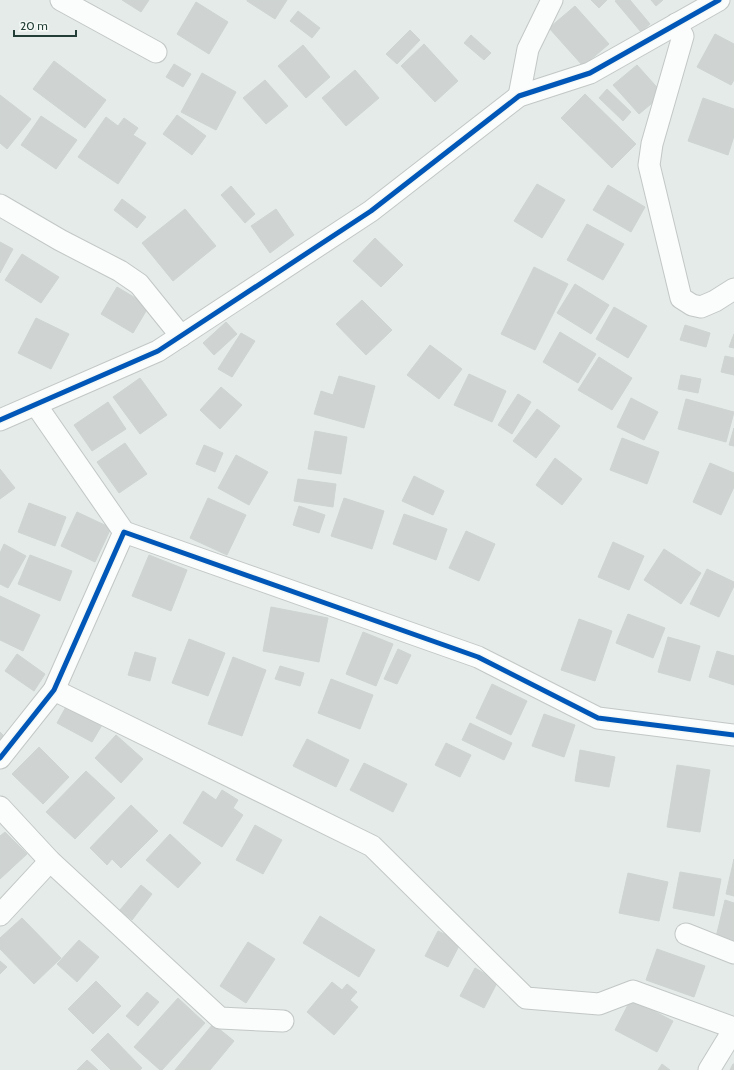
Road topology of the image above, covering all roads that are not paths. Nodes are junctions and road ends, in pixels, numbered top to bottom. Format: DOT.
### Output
graph roads {
  1 [pos="61,0"];
  2 [pos="552,0"];
  3 [pos="719,0"];
  4 [pos="676,24"];
  5 [pos="156,52"];
  6 [pos="519,96"];
  7 [pos="0,205"];
  8 [pos="734,289"];
  9 [pos="181,336"];
  10 [pos="36,405"];
  11 [pos="0,420"];
  12 [pos="124,532"];
  13 [pos="54,690"];
  14 [pos="734,735"];
  15 [pos="0,758"];
  16 [pos="0,807"];
  17 [pos="50,861"];
  18 [pos="0,915"];
  19 [pos="686,934"];
  20 [pos="734,953"];
  21 [pos="283,1021"];
  22 [pos="734,1028"];
  23 [pos="709,1070"];
  1 -- 5 [label="street"];
  2 -- 6 [label="street"];
  3 -- 4 [label="street"];
  4 -- 6 [label="street"];
  4 -- 8 [label="street"];
  6 -- 9 [label="street"];
  7 -- 9 [label="street"];
  9 -- 10 [label="street"];
  10 -- 11 [label="street"];
  10 -- 12 [label="street"];
  12 -- 13 [label="street"];
  12 -- 14 [label="street"];
  13 -- 15 [label="street"];
  13 -- 22 [label="street"];
  16 -- 17 [label="street"];
  17 -- 18 [label="street"];
  17 -- 21 [label="street"];
  19 -- 20 [label="street"];
  22 -- 23 [label="street"];
}
